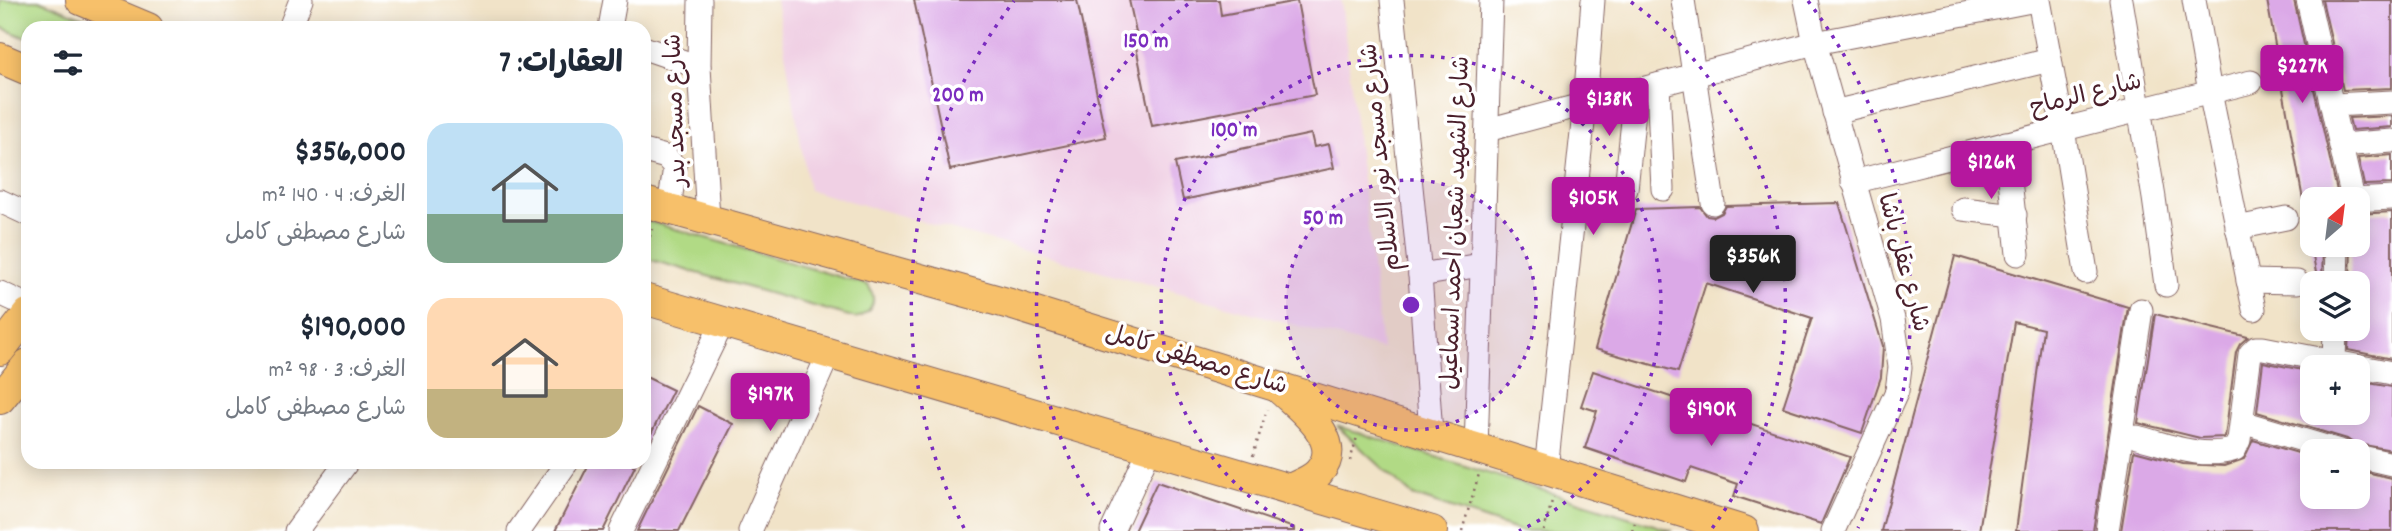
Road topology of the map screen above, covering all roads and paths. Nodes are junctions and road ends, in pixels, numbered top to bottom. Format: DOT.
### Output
graph roads {
  1 [pos="81,0"];
  2 [pos="301,0"];
  3 [pos="615,0"];
  4 [pos="700,0"];
  5 [pos="1393,0"];
  6 [pos="1491,0"];
  7 [pos="1593,0"];
  8 [pos="1683,0"];
  9 [pos="1806,0"];
  10 [pos="2038,0"];
  11 [pos="2121,0"];
  12 [pos="2194,0"];
  13 [pos="2308,0"];
  14 [pos="131,21"];
  15 [pos="293,21"];
  16 [pos="611,21"];
  17 [pos="1815,43"];
  18 [pos="651,50"];
  19 [pos="0,58"];
  20 [pos="2050,60"];
  21 [pos="21,67"];
  22 [pos="699,67"];
  23 [pos="1694,75"];
  24 [pos="2251,82"];
  25 [pos="1647,88"];
  26 [pos="2210,92"];
  27 [pos="2392,102"];
  28 [pos="1586,104"];
  29 [pos="2333,106"];
  30 [pos="2140,110"];
  31 [pos="1834,112"];
  32 [pos="2063,128"];
  33 [pos="1487,130"];
  34 [pos="2392,141"];
  35 [pos="2006,143"];
  36 [pos="2342,145"];
  37 [pos="651,153"];
  38 [pos="1853,182"];
  39 [pos="2351,187"];
  40 [pos="1626,189"];
  41 [pos="1662,189"];
  42 [pos="2392,198"];
  43 [pos="2370,199"];
  44 [pos="0,201"];
  45 [pos="1713,203"];
  46 [pos="657,205"];
  47 [pos="1963,209"];
  48 [pos="21,211"];
  49 [pos="2015,215"];
  50 [pos="2286,218"];
  51 [pos="708,219"];
  52 [pos="2237,228"];
  53 [pos="651,229"];
  54 [pos="2018,254"];
  55 [pos="1480,265"];
  56 [pos="2086,272"];
  57 [pos="1420,275"];
  58 [pos="2248,281"];
  59 [pos="2297,282"];
  60 [pos="2166,285"];
  61 [pos="0,293"];
  62 [pos="21,303"];
  63 [pos="651,308"];
  64 [pos="2254,309"];
  65 [pos="2141,310"];
  66 [pos="723,322"];
  67 [pos="21,323"];
  68 [pos="0,350"];
  69 [pos="829,354"];
  70 [pos="2300,356"];
  71 [pos="2370,369"];
  72 [pos="21,373"];
  73 [pos="2392,373"];
  74 [pos="1276,386"];
  75 [pos="0,399"];
  76 [pos="2242,422"];
  77 [pos="1431,434"];
  78 [pos="2137,437"];
  79 [pos="2300,439"];
  80 [pos="1150,448"];
  81 [pos="1481,449"];
  82 [pos="2370,459"];
  83 [pos="2392,464"];
  84 [pos="343,469"];
  85 [pos="562,469"];
  86 [pos="1553,472"];
  87 [pos="1247,476"];
  88 [pos="1290,489"];
  89 [pos="296,531"];
  90 [pos="519,531"];
  91 [pos="621,531"];
  92 [pos="750,531"];
  93 [pos="1112,531"];
  94 [pos="1432,531"];
  95 [pos="1462,531"];
  96 [pos="1544,531"];
  97 [pos="1744,531"];
  98 [pos="1833,531"];
  99 [pos="2107,531"];
  1 -- 14 [label="main road"];
  2 -- 15 [label="street"];
  3 -- 16 [label="street"];
  4 -- 22 [label="street, شارع مسجد بدر"];
  5 -- 57 [label="street, شارع مسجد نور الاسلام"];
  6 -- 33 [label="street, شارع الشهيد شعبان احمد اسماعيل"];
  7 -- 28 [label="street"];
  8 -- 23 [label="street"];
  9 -- 17 [label="street, شارع عقل باشا"];
  10 -- 17 [label="street"];
  10 -- 20 [label="street"];
  11 -- 30 [label="street"];
  12 -- 26 [label="street"];
  13 -- 29 [label="street"];
  17 -- 23 [label="street"];
  17 -- 31 [label="street, شارع عقل باشا"];
  18 -- 22 [label="street"];
  19 -- 21 [label="main road"];
  20 -- 31 [label="street"];
  20 -- 32 [label="street"];
  22 -- 51 [label="street, شارع مسجد بدر"];
  23 -- 25 [label="street"];
  23 -- 45 [label="street"];
  24 -- 26 [label="street, شارع الرماح"];
  25 -- 28 [label="street"];
  25 -- 40 [label="street"];
  25 -- 41 [label="street"];
  26 -- 30 [label="street, شارع الرماح"];
  26 -- 52 [label="street"];
  27 -- 29 [label="street"];
  28 -- 33 [label="street"];
  28 -- 86 [label="street"];
  29 -- 36 [label="street"];
  30 -- 32 [label="street, شارع الرماح"];
  30 -- 60 [label="street"];
  31 -- 38 [label="street, شارع عقل باشا"];
  32 -- 35 [label="street, شارع الرماح"];
  32 -- 56 [label="street"];
  33 -- 55 [label="street, شارع الشهيد شعبان احمد اسماعيل"];
  34 -- 36 [label="street"];
  35 -- 38 [label="street, شارع الرماح"];
  35 -- 49 [label="street"];
  36 -- 39 [label="street"];
  37 -- 46 [label="street"];
  38 -- 98 [label="street, شارع عقل باشا"];
  42 -- 43 [label="street"];
  44 -- 48 [label="street"];
  46 -- 51 [label="main road, شارع مصطفى كامل"];
  46 -- 53 [label="path"];
  47 -- 49 [label="street"];
  49 -- 54 [label="street"];
  50 -- 52 [label="street"];
  51 -- 74 [label="main road, شارع مصطفى كامل"];
  52 -- 58 [label="street"];
  55 -- 57 [label="street"];
  55 -- 81 [label="street, شارع الشهيد شعبان احمد اسماعيل"];
  57 -- 77 [label="street, شارع مسجد نور الاسلام"];
  58 -- 59 [label="street"];
  58 -- 64 [label="street"];
  61 -- 62 [label="street"];
  63 -- 66 [label="main road"];
  65 -- 99 [label="street"];
  66 -- 69 [label="main road"];
  66 -- 91 [label="street"];
  67 -- 68 [label="main road"];
  69 -- 80 [label="main road"];
  69 -- 92 [label="street"];
  70 -- 76 [label="street"];
  71 -- 73 [label="street"];
  72 -- 75 [label="main road"];
  74 -- 77 [label="main road, شارع مصطفى كامل"];
  74 -- 87 [label="path"];
  74 -- 88 [label="main road"];
  76 -- 78 [label="street"];
  76 -- 79 [label="street"];
  77 -- 81 [label="main road, شارع مصطفى كامل"];
  80 -- 87 [label="main road"];
  80 -- 93 [label="street"];
  81 -- 86 [label="main road, شارع مصطفى كامل"];
  81 -- 95 [label="path"];
  82 -- 83 [label="street"];
  84 -- 89 [label="street"];
  85 -- 90 [label="street"];
  86 -- 96 [label="path"];
  86 -- 97 [label="main road, شارع مصطفى كامل"];
  87 -- 88 [label="main road"];
  88 -- 94 [label="main road"];
}
